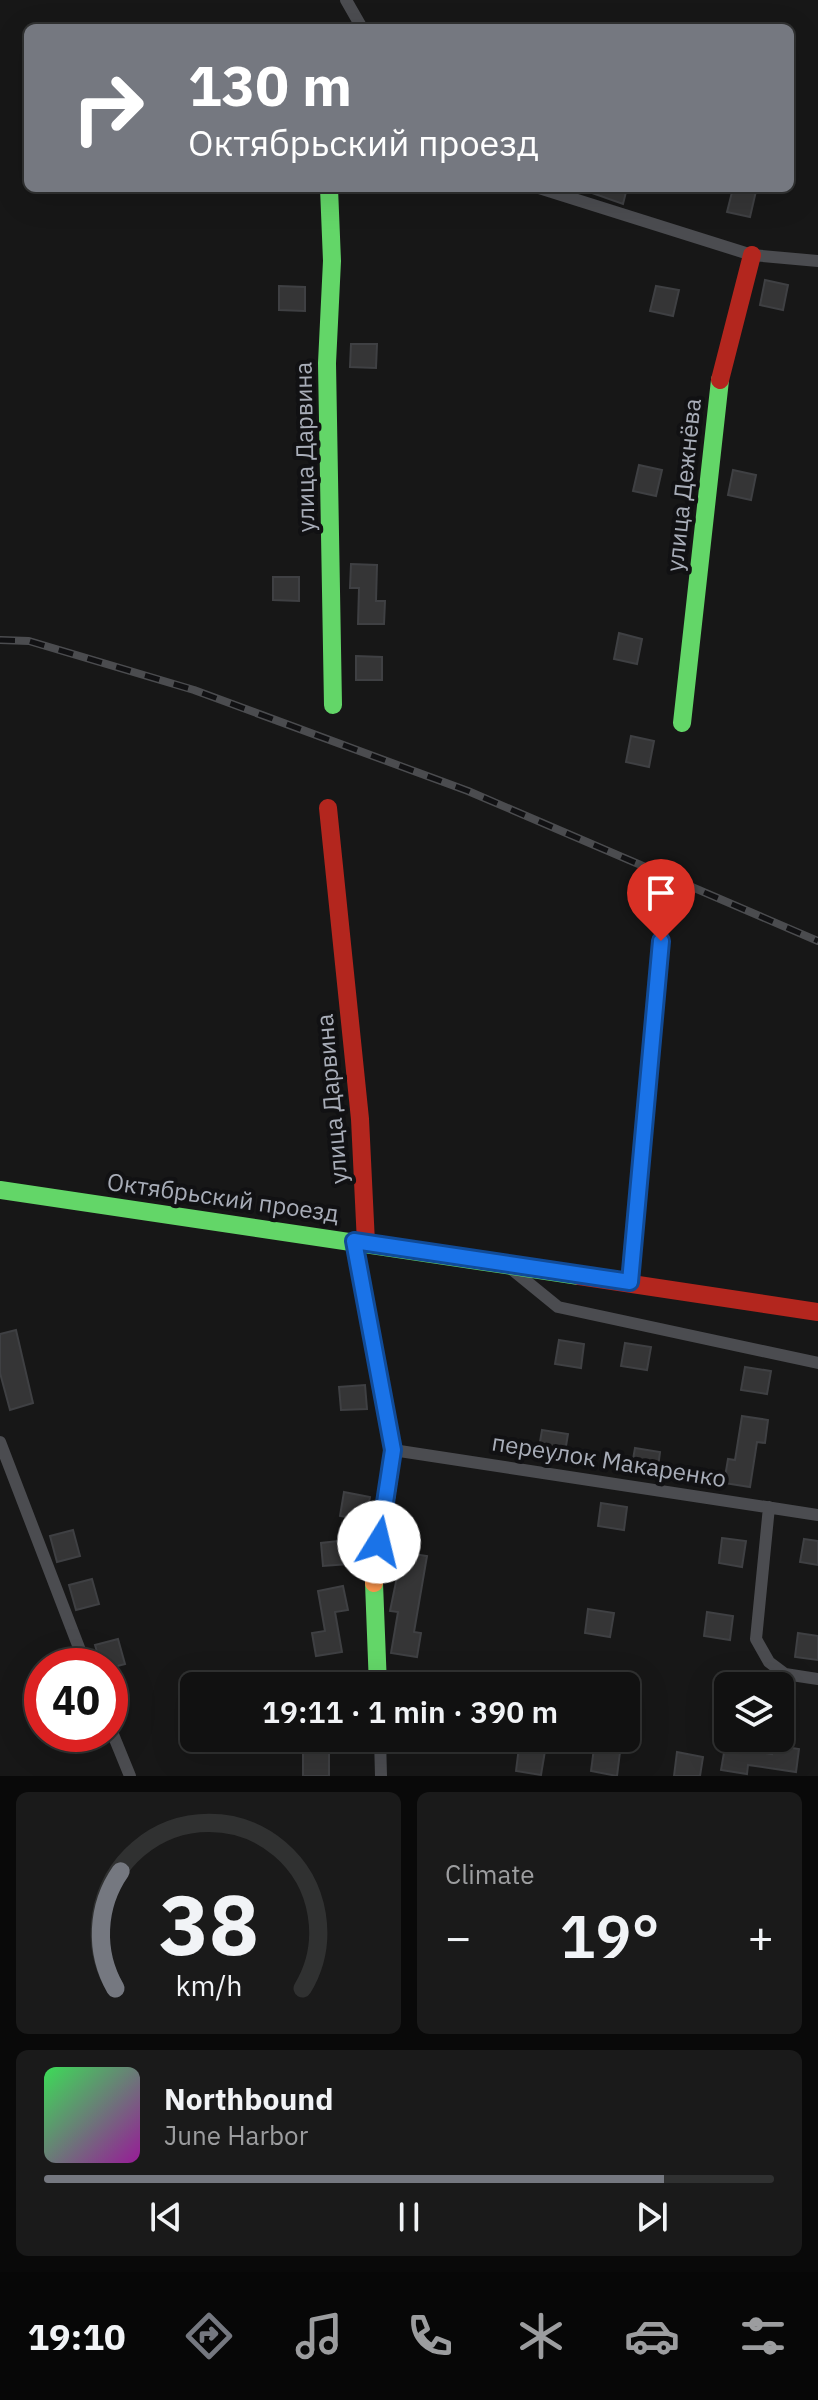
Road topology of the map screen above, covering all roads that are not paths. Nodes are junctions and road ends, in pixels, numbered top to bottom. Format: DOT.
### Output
graph roads {
  1 [pos="346,0"];
  2 [pos="360,24"];
  3 [pos="329,192"];
  4 [pos="552,192"];
  5 [pos="752,255"];
  6 [pos="818,261"];
  7 [pos="333,705"];
  8 [pos="682,723"];
  9 [pos="328,808"];
  10 [pos="661,941"];
  11 [pos="0,1190"];
  12 [pos="360,1242"];
  13 [pos="508,1266"];
  14 [pos="630,1282"];
  15 [pos="818,1312"];
  16 [pos="818,1363"];
  17 [pos="0,1442"];
  18 [pos="393,1450"];
  19 [pos="769,1507"];
  20 [pos="818,1515"];
  21 [pos="79,1648"];
  22 [pos="378,1672"];
  23 [pos="818,1679"];
  24 [pos="120,1752"];
  25 [pos="380,1752"];
  26 [pos="130,1776"];
  27 [pos="381,1776"];
  1 -- 2 [label="street"];
  3 -- 7 [label="street, улица Дарвина"];
  4 -- 5 [label="street"];
  5 -- 6 [label="street"];
  5 -- 8 [label="street, улица Дежнёва"];
  9 -- 12 [label="street, улица Дарвина"];
  10 -- 14 [label="street"];
  11 -- 12 [label="street, Октябрьский проезд"];
  12 -- 13 [label="street, Октябрьский проезд"];
  12 -- 18 [label="street, улица Дарвина"];
  13 -- 14 [label="street, Октябрьский проезд"];
  13 -- 16 [label="street"];
  14 -- 15 [label="street, Октябрьский проезд"];
  17 -- 21 [label="street"];
  18 -- 19 [label="street, переулок Макаренко"];
  18 -- 22 [label="street, улица Дарвина"];
  19 -- 20 [label="street, переулок Макаренко"];
  19 -- 23 [label="street"];
  24 -- 26 [label="street"];
  25 -- 27 [label="street"];
}
